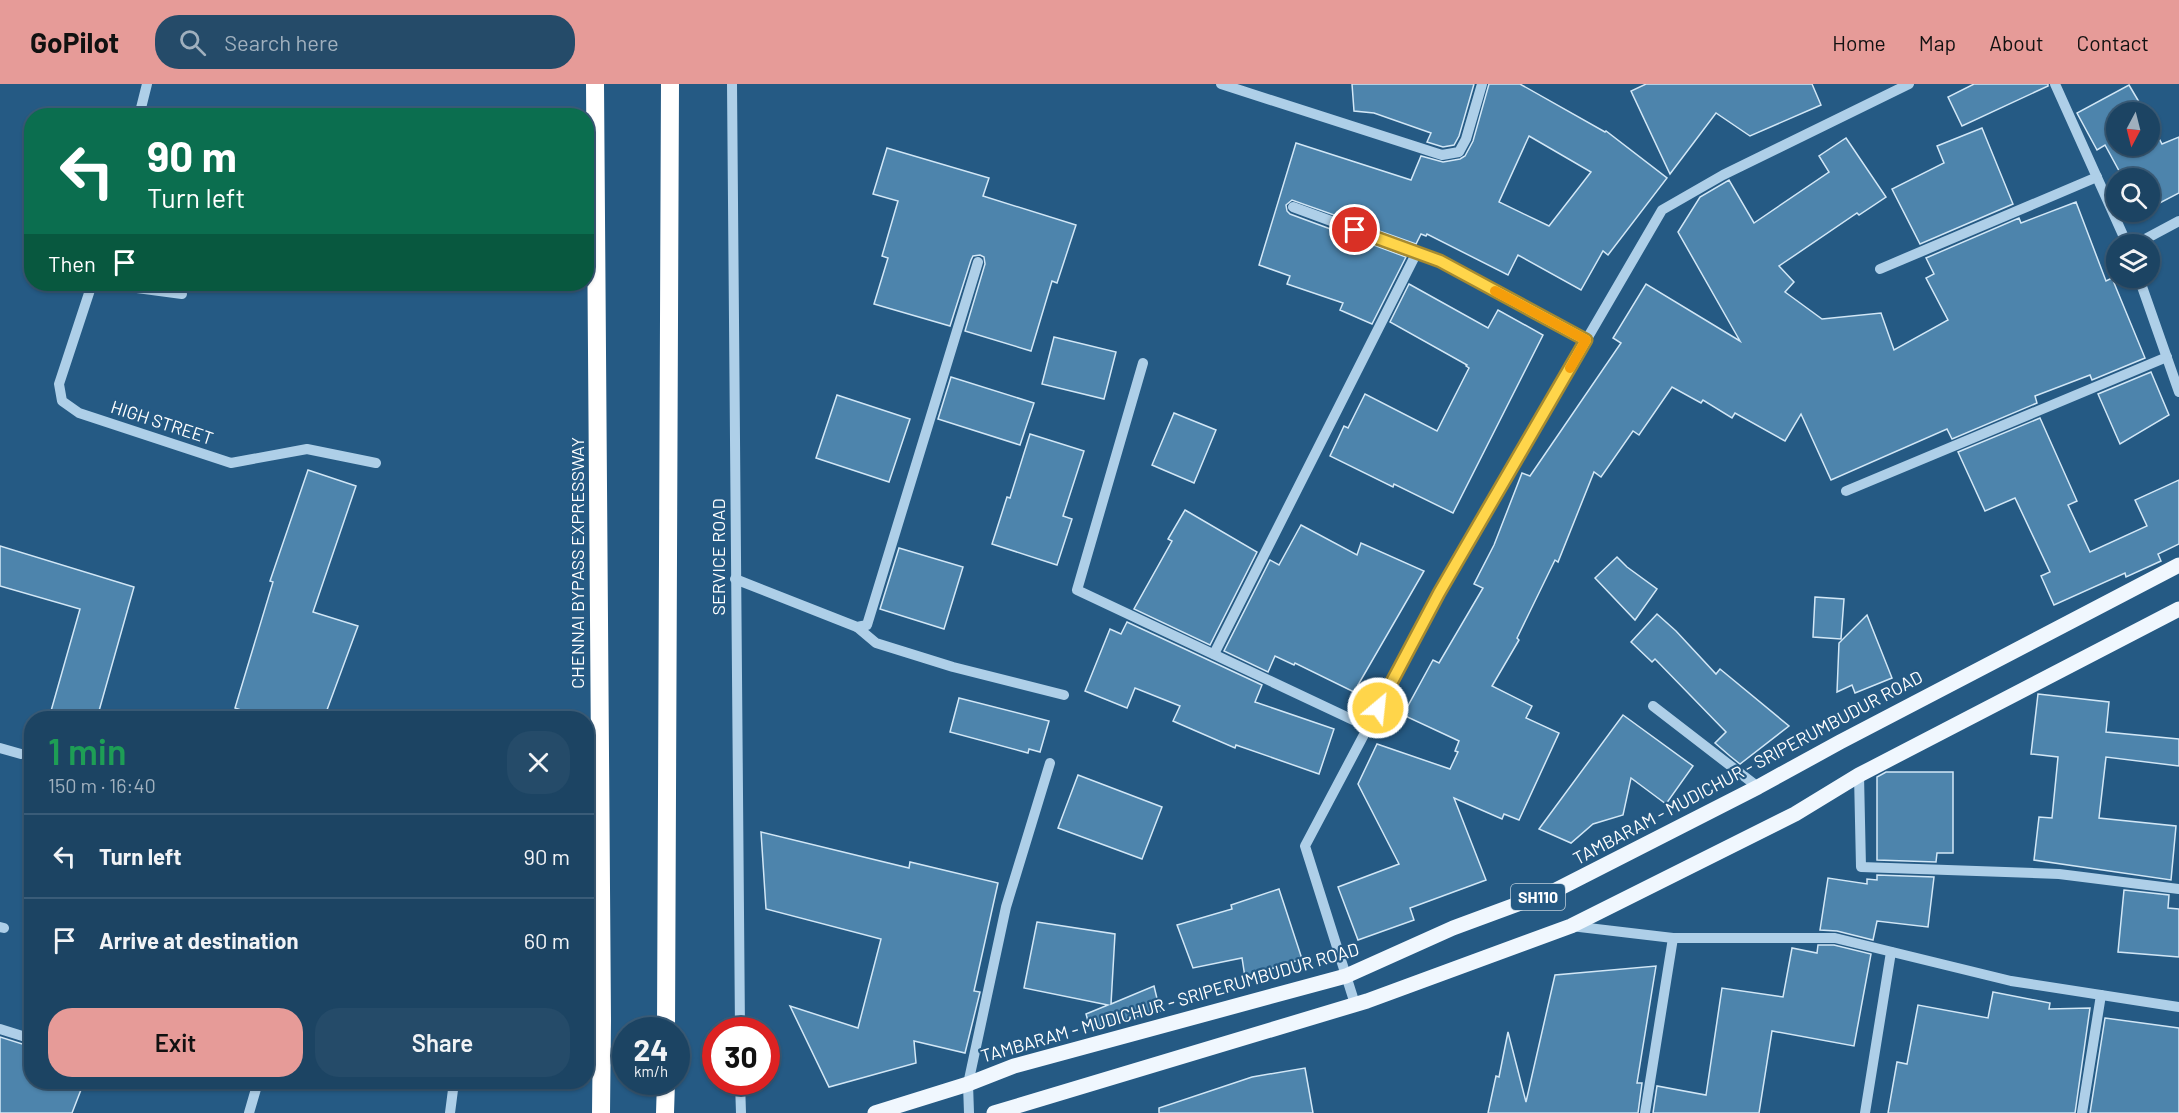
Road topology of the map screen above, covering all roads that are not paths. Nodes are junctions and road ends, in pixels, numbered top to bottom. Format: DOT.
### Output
graph roads {
  1 [pos="147,84"];
  2 [pos="595,84"];
  3 [pos="670,84"];
  4 [pos="732,84"];
  5 [pos="1221,84"];
  6 [pos="1482,84"];
  7 [pos="1909,84"];
  8 [pos="2055,84"];
  9 [pos="141,108"];
  10 [pos="2097,177"];
  11 [pos="1293,207"];
  12 [pos="2179,221"];
  13 [pos="2123,234"];
  14 [pos="2155,234"];
  15 [pos="1417,252"];
  16 [pos="978,262"];
  17 [pos="1880,269"];
  18 [pos="2143,288"];
  19 [pos="90,291"];
  20 [pos="160,291"];
  21 [pos="182,294"];
  22 [pos="1586,340"];
  23 [pos="2167,357"];
  24 [pos="1143,363"];
  25 [pos="2179,392"];
  26 [pos="376,463"];
  27 [pos="1846,490"];
  28 [pos="2179,565"];
  29 [pos="735,579"];
  30 [pos="2179,609"];
  31 [pos="857,627"];
  32 [pos="1214,654"];
  33 [pos="1065,695"];
  34 [pos="1653,706"];
  35 [pos="1368,727"];
  36 [pos="0,748"];
  37 [pos="21,754"];
  38 [pos="1050,763"];
  39 [pos="1859,775"];
  40 [pos="1758,787"];
  41 [pos="2179,889"];
  42 [pos="1571,926"];
  43 [pos="1673,938"];
  44 [pos="1891,952"];
  45 [pos="1346,976"];
  46 [pos="2101,995"];
  47 [pos="1355,1004"];
  48 [pos="2179,1007"];
  49 [pos="666,1017"];
  50 [pos="740,1017"];
  51 [pos="0,1029"];
  52 [pos="24,1036"];
  53 [pos="968,1084"];
  54 [pos="256,1089"];
  55 [pos="453,1089"];
  56 [pos="666,1095"];
  57 [pos="740,1095"];
  58 [pos="249,1113"];
  59 [pos="450,1113"];
  60 [pos="601,1113"];
  61 [pos="665,1113"];
  62 [pos="741,1113"];
  63 [pos="875,1113"];
  64 [pos="969,1113"];
  65 [pos="994,1113"];
  66 [pos="1645,1113"];
  67 [pos="1865,1113"];
  68 [pos="2082,1113"];
  1 -- 9 [label="street"];
  2 -- 60 [label="highway, CHENNAI BYPASS EXPRESSWAY"];
  3 -- 49 [label="highway"];
  4 -- 29 [label="street, SERVICE ROAD"];
  5 -- 6 [label="street"];
  7 -- 22 [label="street"];
  8 -- 10 [label="street"];
  10 -- 13 [label="street"];
  10 -- 17 [label="street"];
  11 -- 15 [label="street"];
  12 -- 14 [label="street"];
  15 -- 22 [label="street"];
  15 -- 32 [label="street"];
  16 -- 31 [label="street"];
  18 -- 23 [label="street"];
  19 -- 26 [label="street, HIGH STREET"];
  20 -- 21 [label="street"];
  22 -- 35 [label="street"];
  23 -- 25 [label="street"];
  23 -- 27 [label="street"];
  24 -- 32 [label="street"];
  28 -- 40 [label="main road, TAMBARAM - MUDICHUR - SRIPERUMBUDUR ROAD / SH110"];
  29 -- 31 [label="street"];
  29 -- 50 [label="street, SERVICE ROAD"];
  30 -- 39 [label="main road, SH110"];
  31 -- 33 [label="street"];
  32 -- 35 [label="street"];
  34 -- 40 [label="street"];
  35 -- 45 [label="street"];
  36 -- 37 [label="street"];
  38 -- 53 [label="street"];
  39 -- 41 [label="street"];
  39 -- 42 [label="main road, SH110"];
  40 -- 45 [label="main road, TAMBARAM - MUDICHUR - SRIPERUMBUDUR ROAD / SH110"];
  42 -- 43 [label="street"];
  42 -- 47 [label="main road, SH110"];
  43 -- 44 [label="street"];
  43 -- 66 [label="street"];
  44 -- 46 [label="street"];
  44 -- 67 [label="street"];
  45 -- 47 [label="street"];
  45 -- 53 [label="main road, TAMBARAM - MUDICHUR - SRIPERUMBUDUR ROAD / SH110"];
  46 -- 48 [label="street"];
  46 -- 68 [label="street"];
  47 -- 65 [label="main road, SH110"];
  51 -- 52 [label="street"];
  53 -- 63 [label="main road, TAMBARAM - MUDICHUR - SRIPERUMBUDUR ROAD / SH110"];
  53 -- 64 [label="street"];
  54 -- 58 [label="street"];
  55 -- 59 [label="street"];
  56 -- 61 [label="highway"];
  57 -- 62 [label="street"];
}
